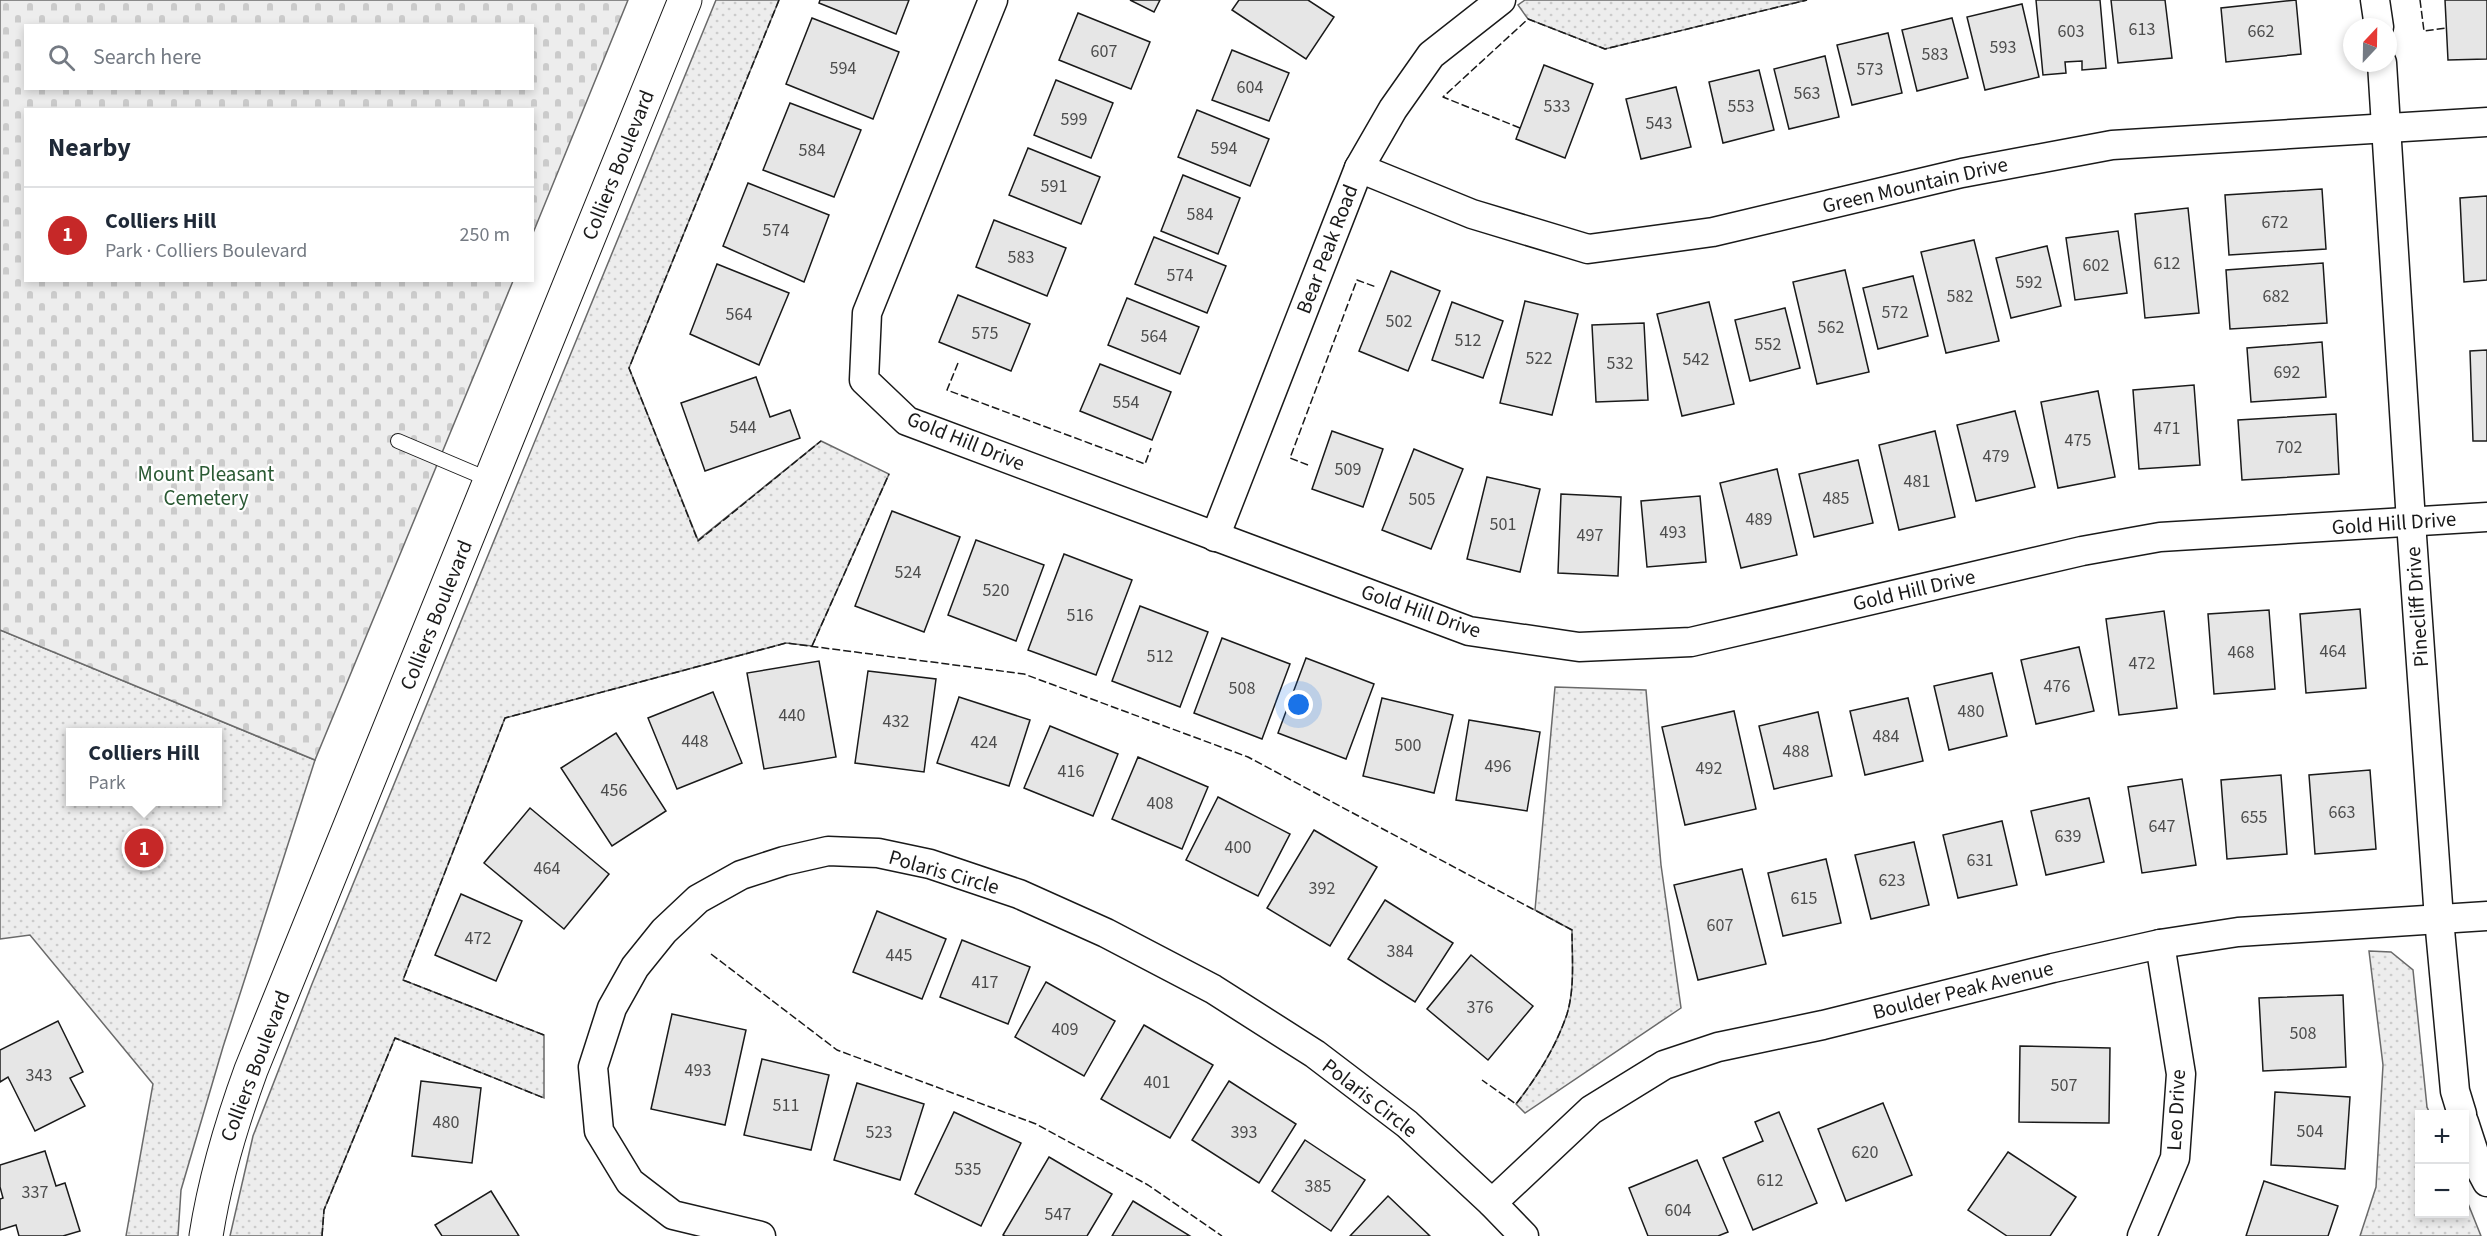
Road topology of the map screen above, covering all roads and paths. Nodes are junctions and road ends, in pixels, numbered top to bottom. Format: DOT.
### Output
graph roads {
  1 [pos="685,0"];
  2 [pos="993,0"];
  3 [pos="1501,0"];
  4 [pos="2375,0"];
  5 [pos="2378,18"];
  6 [pos="2383,72"];
  7 [pos="2487,122"];
  8 [pos="2387,129"];
  9 [pos="1359,168"];
  10 [pos="398,441"];
  11 [pos="490,480"];
  12 [pos="2487,517"];
  13 [pos="2411,522"];
  14 [pos="1215,537"];
  15 [pos="2487,916"];
  16 [pos="2439,919"];
  17 [pos="2160,944"];
  18 [pos="2461,1110"];
  19 [pos="2469,1137"];
  20 [pos="2487,1182"];
  21 [pos="1492,1203"];
  22 [pos="206,1236"];
  23 [pos="761,1236"];
  24 [pos="1524,1236"];
  25 [pos="2142,1236"];
  1 -- 11 [label="street, Colliers Boulevard"];
  2 -- 14 [label="street, Gold Hill Drive"];
  3 -- 9 [label="street, Bear Peak Road"];
  4 -- 5 [label="street"];
  6 -- 8 [label="street, Pinecliff Drive"];
  7 -- 8 [label="street, Green Mountain Drive"];
  8 -- 9 [label="street, Green Mountain Drive"];
  8 -- 13 [label="street, Pinecliff Drive"];
  9 -- 14 [label="street, Bear Peak Road"];
  10 -- 11 [label="lane"];
  11 -- 22 [label="street, Colliers Boulevard"];
  12 -- 13 [label="street, Gold Hill Drive"];
  13 -- 14 [label="street, Gold Hill Drive"];
  13 -- 16 [label="street, Pinecliff Drive"];
  15 -- 16 [label="street, Boulder Peak Avenue"];
  16 -- 17 [label="street, Boulder Peak Avenue"];
  16 -- 18 [label="street, Pinecliff Drive"];
  17 -- 21 [label="street, Boulder Peak Avenue"];
  17 -- 25 [label="street, Leo Drive"];
  19 -- 20 [label="street"];
  21 -- 23 [label="street, Polaris Circle"];
  21 -- 24 [label="street, Polaris Circle"];
}
